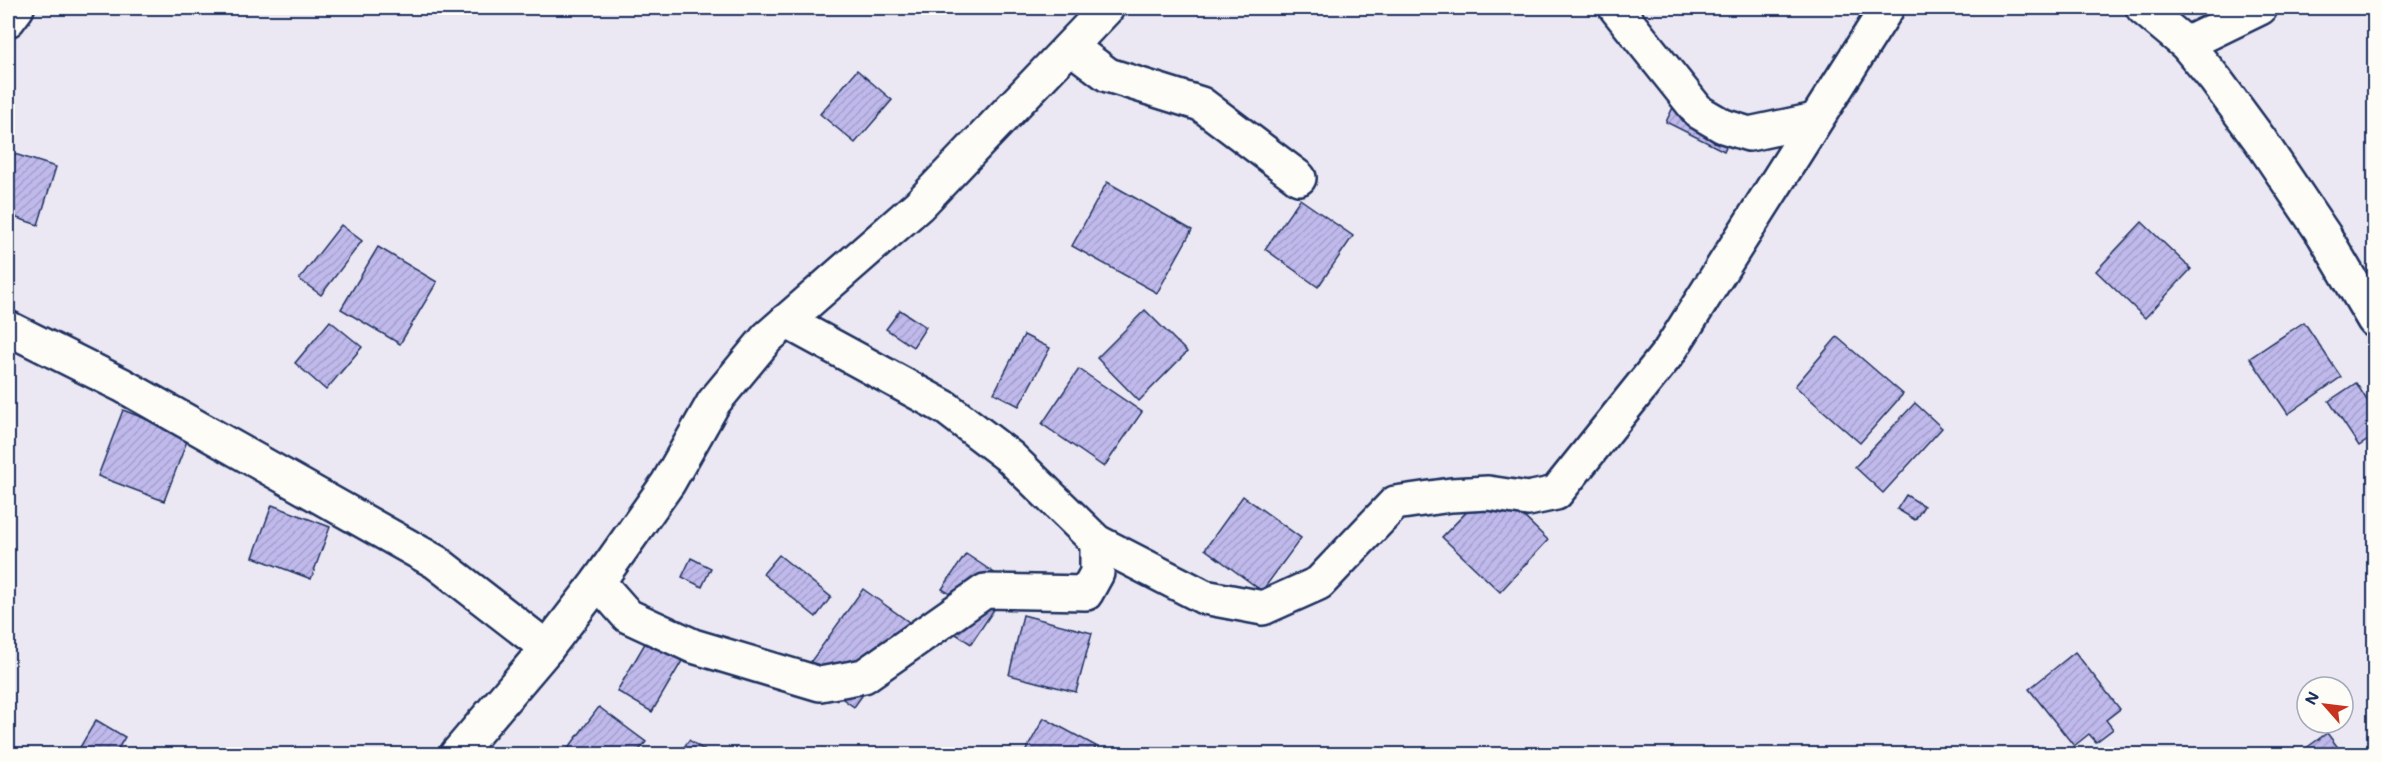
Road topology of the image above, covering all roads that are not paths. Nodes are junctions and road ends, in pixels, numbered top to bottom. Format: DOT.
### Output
graph roads {
  1 [pos="17,8"];
  2 [pos="1107,8"];
  3 [pos="1616,8"];
  4 [pos="1887,8"];
  5 [pos="2143,8"];
  6 [pos="2260,8"];
  7 [pos="8,20"];
  8 [pos="2186,44"];
  9 [pos="1071,47"];
  10 [pos="1815,120"];
  11 [pos="1299,178"];
  12 [pos="2374,320"];
  13 [pos="786,321"];
  14 [pos="8,328"];
  15 [pos="1097,542"];
  16 [pos="598,582"];
  17 [pos="546,648"];
  18 [pos="457,754"];
  1 -- 7 [label="street"];
  2 -- 9 [label="street"];
  3 -- 10 [label="street"];
  4 -- 10 [label="street"];
  5 -- 8 [label="street"];
  6 -- 8 [label="street"];
  8 -- 12 [label="street"];
  9 -- 11 [label="street"];
  9 -- 13 [label="street"];
  10 -- 15 [label="street"];
  13 -- 15 [label="street"];
  13 -- 16 [label="street"];
  14 -- 17 [label="street"];
  15 -- 16 [label="street"];
  16 -- 17 [label="street"];
  17 -- 18 [label="street"];
}
